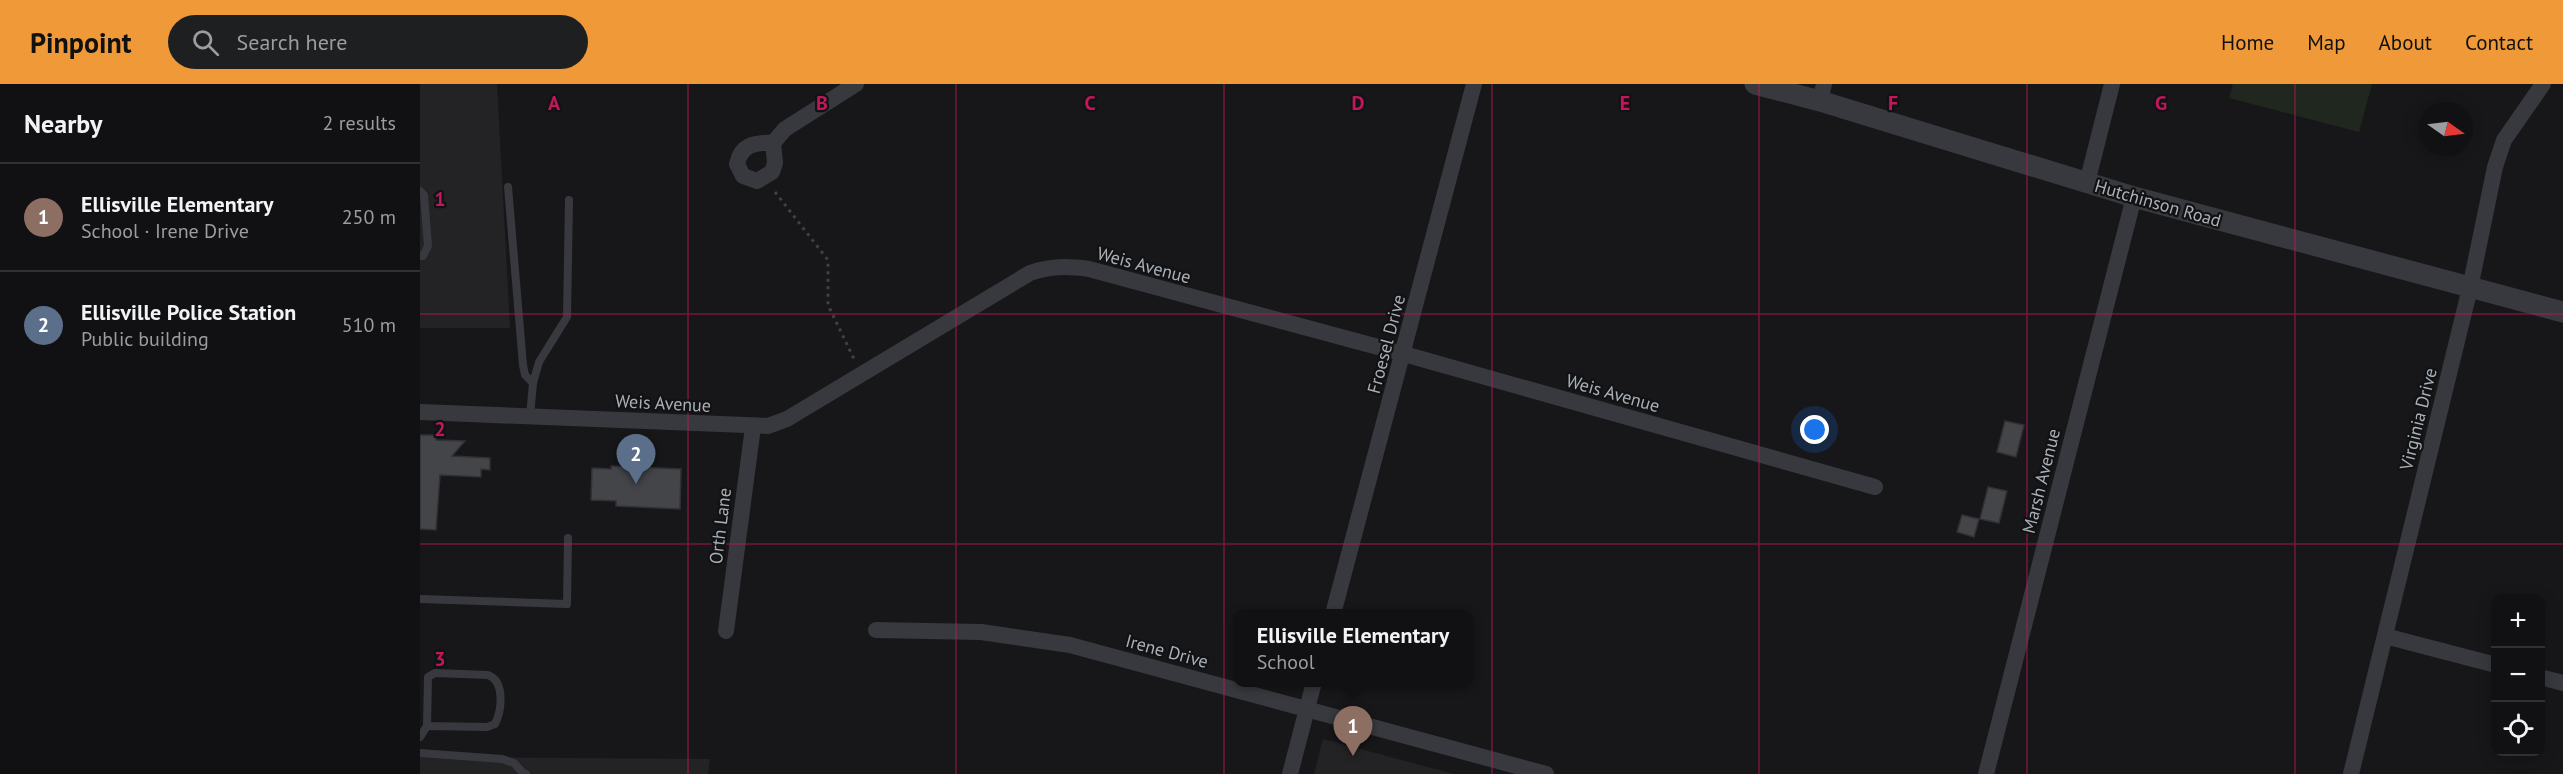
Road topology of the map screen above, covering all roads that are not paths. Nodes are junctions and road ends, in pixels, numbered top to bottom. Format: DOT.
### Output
graph roads {
  1 [pos="856,84"];
  2 [pos="1473,84"];
  3 [pos="1755,84"];
  4 [pos="2112,84"];
  5 [pos="2543,84"];
  6 [pos="1822,93"];
  7 [pos="773,143"];
  8 [pos="2086,183"];
  9 [pos="508,187"];
  10 [pos="420,191"];
  11 [pos="2134,197"];
  12 [pos="569,200"];
  13 [pos="420,256"];
  14 [pos="2470,288"];
  15 [pos="2563,312"];
  16 [pos="1404,354"];
  17 [pos="533,383"];
  18 [pos="420,412"];
  19 [pos="530,416"];
  20 [pos="753,427"];
  21 [pos="1875,487"];
  22 [pos="568,538"];
  23 [pos="420,598"];
  24 [pos="1334,609"];
  25 [pos="876,630"];
  26 [pos="726,631"];
  27 [pos="2385,636"];
  28 [pos="2491,664"];
  29 [pos="2545,678"];
  30 [pos="2563,683"];
  31 [pos="1313,687"];
  32 [pos="1308,708"];
  33 [pos="427,726"];
  34 [pos="420,736"];
  35 [pos="420,753"];
  36 [pos="526,774"];
  37 [pos="1290,774"];
  38 [pos="1546,774"];
  39 [pos="1986,774"];
  40 [pos="2351,774"];
  1 -- 7 [label="street"];
  2 -- 16 [label="street, Froesel Drive"];
  3 -- 6 [label="street, Hutchinson Road"];
  4 -- 8 [label="street"];
  5 -- 14 [label="street, Virginia Drive"];
  6 -- 8 [label="street, Hutchinson Road"];
  8 -- 11 [label="street, Hutchinson Road"];
  9 -- 17 [label="lane"];
  10 -- 13 [label="lane"];
  11 -- 14 [label="street, Hutchinson Road"];
  11 -- 39 [label="street, Marsh Avenue"];
  12 -- 17 [label="lane"];
  14 -- 15 [label="street, Hutchinson Road"];
  14 -- 27 [label="street, Virginia Drive"];
  16 -- 20 [label="street, Weis Avenue"];
  16 -- 21 [label="street, Weis Avenue"];
  16 -- 24 [label="street, Froesel Drive"];
  17 -- 19 [label="lane"];
  18 -- 19 [label="street, Weis Avenue"];
  19 -- 20 [label="street, Weis Avenue"];
  20 -- 26 [label="street, Orth Lane"];
  22 -- 23 [label="lane"];
  25 -- 32 [label="street, Irene Drive"];
  27 -- 28 [label="street"];
  27 -- 40 [label="street, Virginia Drive"];
  29 -- 30 [label="street"];
  31 -- 32 [label="street"];
  32 -- 37 [label="street"];
  32 -- 38 [label="street, Irene Drive"];
  33 -- 33 [label="lane"];
  33 -- 34 [label="lane"];
  35 -- 36 [label="lane"];
}
